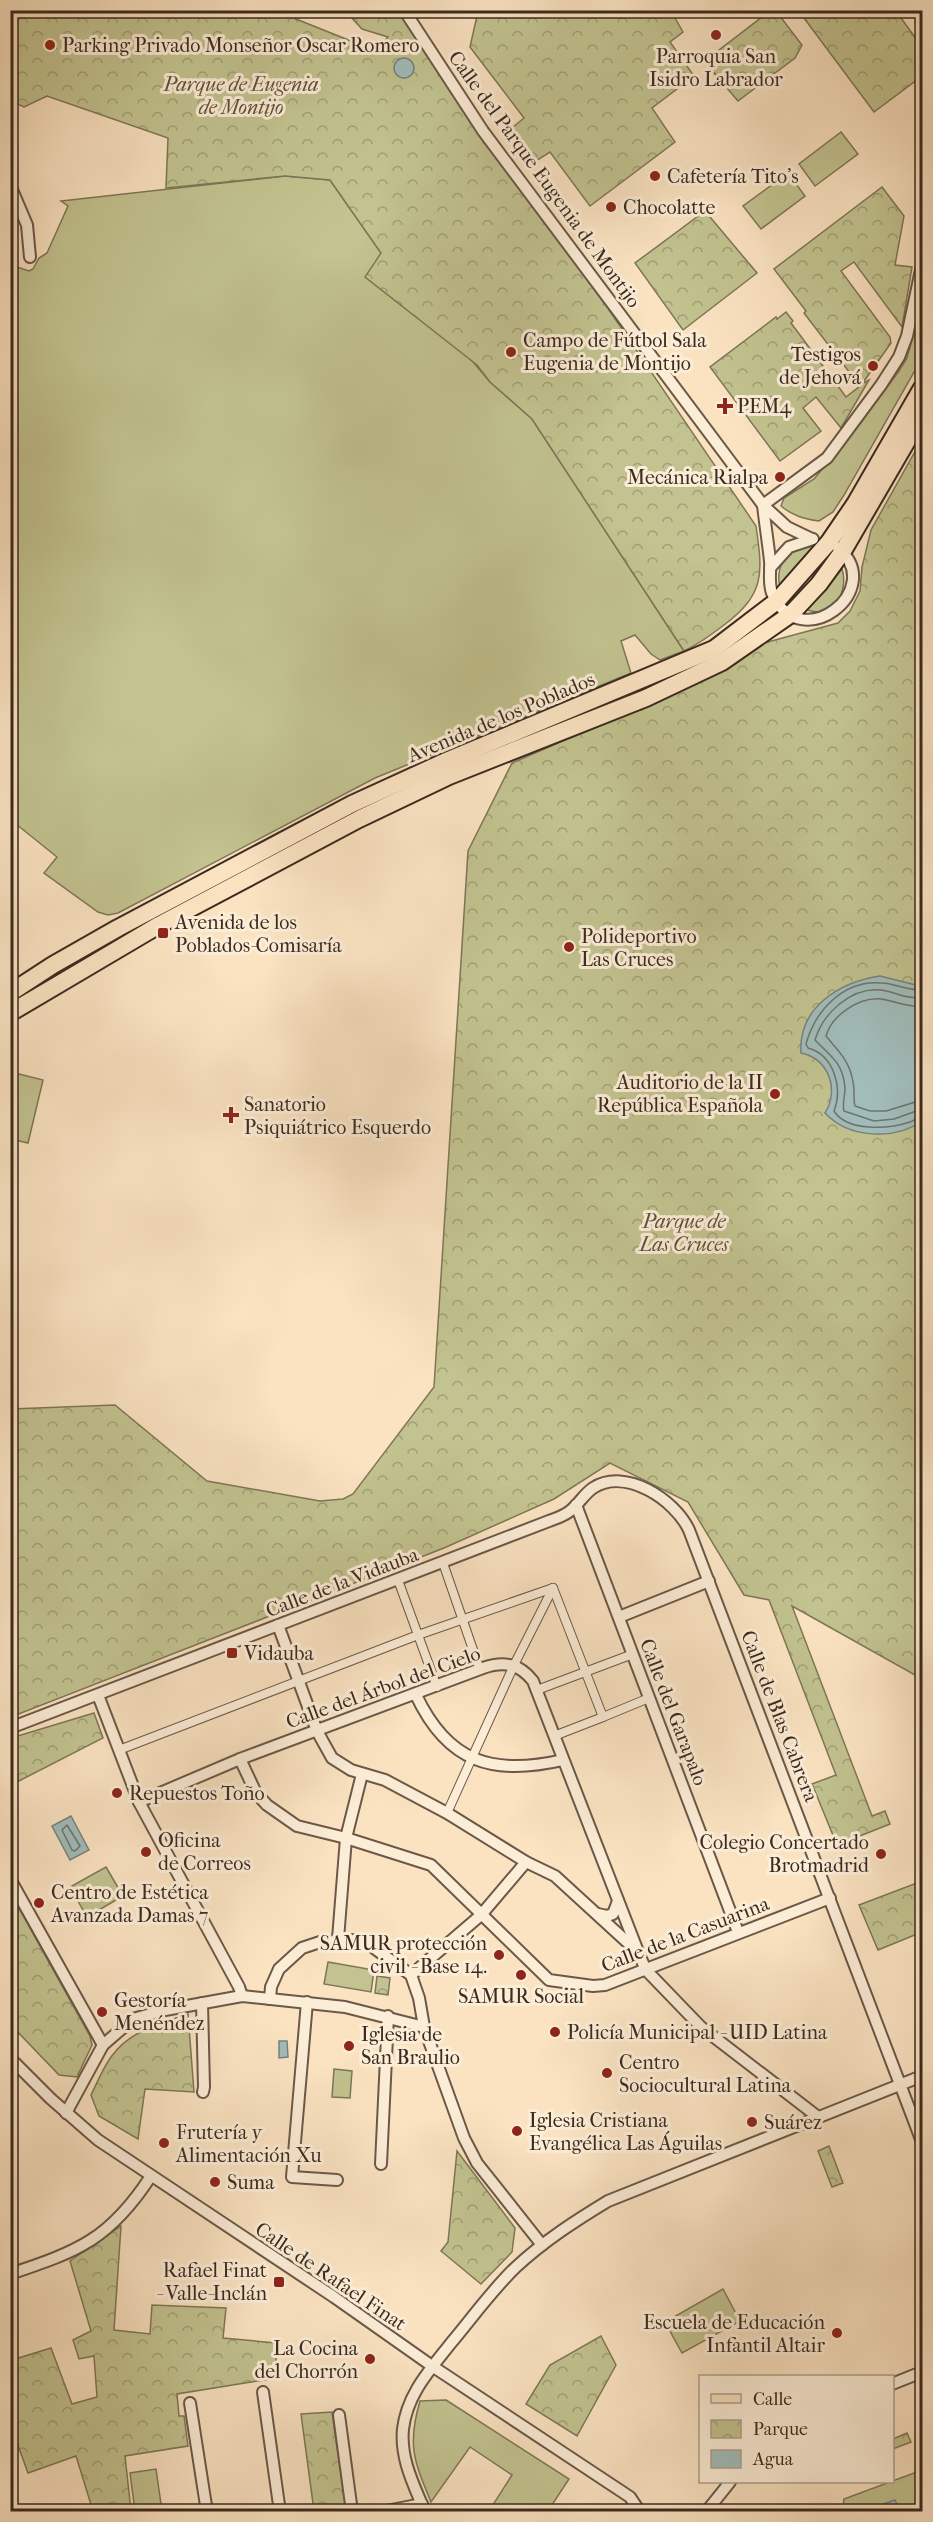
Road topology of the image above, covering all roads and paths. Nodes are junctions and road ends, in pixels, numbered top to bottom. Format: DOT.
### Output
graph roads {
  1 [pos="408,13"];
  2 [pos="10,185"];
  3 [pos="30,256"];
  4 [pos="922,265"];
  5 [pos="922,388"];
  6 [pos="922,416"];
  7 [pos="763,505"];
  8 [pos="812,539"];
  9 [pos="836,547"];
  10 [pos="770,568"];
  11 [pos="777,601"];
  12 [pos="791,614"];
  13 [pos="10,993"];
  14 [pos="10,1013"];
  15 [pos="576,1505"];
  16 [pos="675,1508"];
  17 [pos="443,1563"];
  18 [pos="398,1580"];
  19 [pos="709,1581"];
  20 [pos="553,1588"];
  21 [pos="618,1617"];
  22 [pos="462,1620"];
  23 [pos="278,1625"];
  24 [pos="418,1635"];
  25 [pos="633,1654"];
  26 [pos="514,1665"];
  27 [pos="480,1670"];
  28 [pos="585,1672"];
  29 [pos="299,1682"];
  30 [pos="437,1687"];
  31 [pos="537,1690"];
  32 [pos="98,1695"];
  33 [pos="416,1695"];
  34 [pos="650,1698"];
  35 [pos="603,1717"];
  36 [pos="10,1728"];
  37 [pos="317,1731"];
  38 [pos="554,1736"];
  39 [pos="119,1750"];
  40 [pos="474,1758"];
  41 [pos="240,1759"];
  42 [pos="563,1760"];
  43 [pos="362,1774"];
  44 [pos="139,1802"];
  45 [pos="447,1813"];
  46 [pos="346,1838"];
  47 [pos="526,1862"];
  48 [pos="10,1879"];
  49 [pos="830,1898"];
  50 [pos="618,1901"];
  51 [pos="598,1914"];
  52 [pos="481,1915"];
  53 [pos="738,1932"];
  54 [pos="338,1939"];
  55 [pos="638,1952"];
  56 [pos="646,1970"];
  57 [pos="411,1975"];
  58 [pos="242,1996"];
  59 [pos="270,1999"];
  60 [pos="308,2002"];
  61 [pos="202,2003"];
  62 [pos="388,2016"];
  63 [pos="424,2027"];
  64 [pos="103,2045"];
  65 [pos="10,2058"];
  66 [pos="922,2076"];
  67 [pos="900,2084"];
  68 [pos="202,2092"];
  69 [pos="66,2113"];
  70 [pos="818,2117"];
  71 [pos="922,2142"];
  72 [pos="381,2164"];
  73 [pos="151,2176"];
  74 [pos="338,2180"];
  75 [pos="542,2245"];
  76 [pos="10,2274"];
  77 [pos="432,2366"];
  78 [pos="922,2372"];
  79 [pos="894,2383"];
  80 [pos="263,2392"];
  81 [pos="190,2403"];
  82 [pos="339,2415"];
  83 [pos="728,2483"];
  84 [pos="423,2508"];
  85 [pos="207,2511"];
  86 [pos="280,2511"];
  87 [pos="352,2511"];
  88 [pos="381,2511"];
  89 [pos="640,2511"];
  90 [pos="705,2511"];
  1 -- 7 [label="street, Calle del Parque Eugenia de Montijo"];
  2 -- 3 [label="street"];
  4 -- 7 [label="street"];
  5 -- 9 [label="main road, Avenida de los Poblados"];
  6 -- 9 [label="main road, Avenida de los Poblados"];
  7 -- 8 [label="street, Calle del Parque Eugenia de Montijo"];
  7 -- 10 [label="street"];
  8 -- 9 [label="street, Calle del Parque Eugenia de Montijo"];
  8 -- 10 [label="street"];
  9 -- 11 [label="main road, Avenida de los Poblados"];
  9 -- 12 [label="main road, Avenida de los Poblados"];
  9 -- 12 [label="street"];
  10 -- 11 [label="street"];
  11 -- 12 [label="street"];
  11 -- 13 [label="main road, Avenida de los Poblados"];
  12 -- 14 [label="main road, Avenida de los Poblados"];
  15 -- 16 [label="street, Calle de la Vidauba"];
  15 -- 17 [label="street, Calle de la Vidauba"];
  15 -- 21 [label="street, Calle del Garapalo"];
  16 -- 19 [label="street, Calle de Blas Cabrera"];
  17 -- 18 [label="street, Calle de la Vidauba"];
  17 -- 22 [label="street"];
  18 -- 23 [label="street, Calle de la Vidauba"];
  18 -- 24 [label="street"];
  19 -- 21 [label="street"];
  19 -- 49 [label="street, Calle de Blas Cabrera"];
  20 -- 22 [label="street"];
  20 -- 26 [label="street"];
  20 -- 28 [label="street"];
  21 -- 25 [label="street, Calle del Garapalo"];
  22 -- 24 [label="street"];
  22 -- 27 [label="street"];
  23 -- 29 [label="street"];
  23 -- 32 [label="street, Calle de la Vidauba"];
  24 -- 29 [label="street"];
  24 -- 30 [label="street"];
  25 -- 28 [label="street"];
  25 -- 34 [label="street, Calle del Garapalo"];
  26 -- 27 [label="street, Calle del Árbol del Cielo"];
  26 -- 31 [label="street"];
  26 -- 40 [label="street"];
  27 -- 30 [label="street, Calle del Árbol del Cielo"];
  28 -- 31 [label="street"];
  28 -- 35 [label="street"];
  29 -- 37 [label="street"];
  29 -- 39 [label="street"];
  30 -- 33 [label="street, Calle del Árbol del Cielo"];
  31 -- 38 [label="street"];
  32 -- 36 [label="street, Calle de la Vidauba"];
  32 -- 39 [label="street"];
  33 -- 37 [label="street, Calle del Árbol del Cielo"];
  33 -- 40 [label="street"];
  34 -- 35 [label="street"];
  34 -- 53 [label="street, Calle del Garapalo"];
  35 -- 38 [label="street"];
  37 -- 41 [label="street, Calle del Árbol del Cielo"];
  37 -- 43 [label="street"];
  38 -- 42 [label="street"];
  39 -- 44 [label="street"];
  40 -- 42 [label="street"];
  40 -- 45 [label="street"];
  41 -- 44 [label="street, Calle del Árbol del Cielo"];
  41 -- 46 [label="street, Calle de la Casuarina"];
  42 -- 50 [label="street"];
  43 -- 45 [label="street"];
  43 -- 46 [label="street"];
  44 -- 58 [label="street"];
  45 -- 47 [label="street"];
  46 -- 52 [label="street, Calle de la Casuarina"];
  46 -- 54 [label="street"];
  47 -- 51 [label="street"];
  47 -- 52 [label="street"];
  48 -- 64 [label="street"];
  49 -- 53 [label="street, Calle de la Casuarina"];
  49 -- 67 [label="street, Calle de Blas Cabrera"];
  50 -- 51 [label="street"];
  50 -- 55 [label="street"];
  51 -- 55 [label="street"];
  52 -- 56 [label="street, Calle de la Casuarina"];
  52 -- 57 [label="street"];
  53 -- 56 [label="street, Calle de la Casuarina"];
  54 -- 57 [label="street"];
  54 -- 59 [label="street"];
  55 -- 56 [label="street"];
  56 -- 70 [label="street"];
  57 -- 63 [label="street"];
  58 -- 59 [label="street"];
  58 -- 61 [label="street"];
  59 -- 60 [label="street"];
  60 -- 62 [label="street"];
  60 -- 74 [label="street"];
  61 -- 64 [label="street"];
  61 -- 68 [label="street"];
  62 -- 63 [label="street"];
  62 -- 72 [label="street"];
  63 -- 75 [label="street"];
  64 -- 69 [label="street"];
  65 -- 69 [label="street, Calle de Rafael Finat"];
  66 -- 67 [label="street"];
  67 -- 70 [label="street"];
  67 -- 71 [label="street, Calle de Blas Cabrera"];
  69 -- 73 [label="street, Calle de Rafael Finat"];
  70 -- 75 [label="street"];
  73 -- 76 [label="street"];
  73 -- 77 [label="street, Calle de Rafael Finat"];
  75 -- 77 [label="street"];
  77 -- 84 [label="street"];
  77 -- 89 [label="street, Calle de Rafael Finat"];
  78 -- 79 [label="street"];
  80 -- 86 [label="street"];
  81 -- 85 [label="street"];
  82 -- 87 [label="street"];
  83 -- 90 [label="street"];
  84 -- 88 [label="street"];
}
